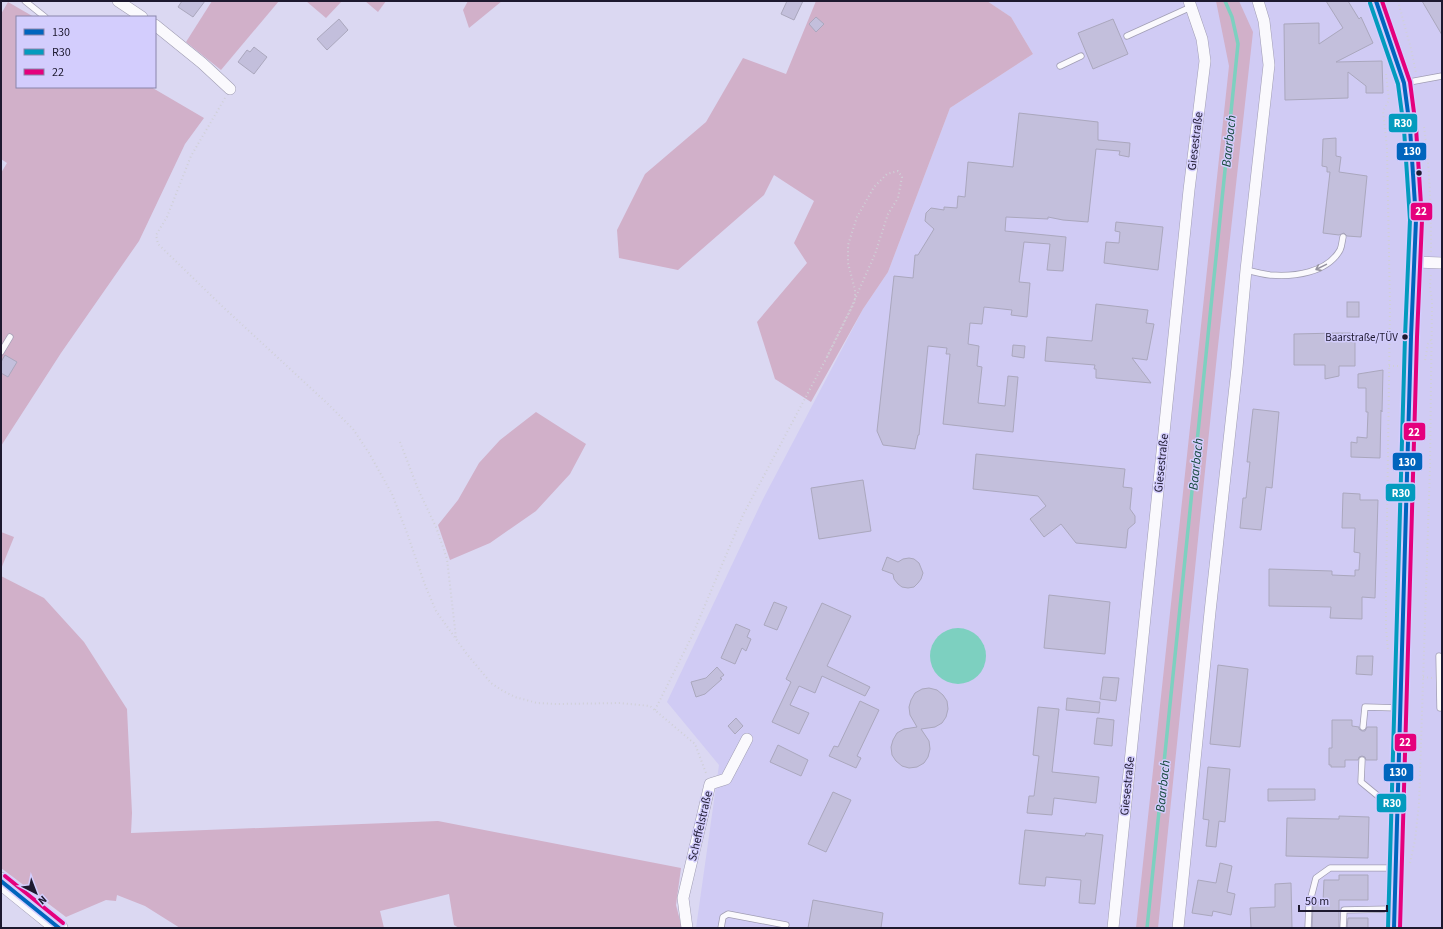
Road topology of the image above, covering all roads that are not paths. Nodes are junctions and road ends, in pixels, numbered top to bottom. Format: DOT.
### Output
graph roads {
  1 [pos="25,1"];
  2 [pos="118,1"];
  3 [pos="1258,1"];
  4 [pos="1376,1"];
  5 [pos="1190,4"];
  6 [pos="44,16"];
  7 [pos="140,16"];
  8 [pos="156,26"];
  9 [pos="1127,36"];
  10 [pos="1081,56"];
  11 [pos="1060,66"];
  12 [pos="1442,76"];
  13 [pos="1404,83"];
  14 [pos="230,89"];
  15 [pos="1343,237"];
  16 [pos="1415,262"];
  17 [pos="1436,263"];
  18 [pos="1246,270"];
  19 [pos="10,337"];
  20 [pos="1,352"];
  21 [pos="1439,656"];
  22 [pos="1400,708"];
  23 [pos="1442,708"];
  24 [pos="1362,727"];
  25 [pos="747,739"];
  26 [pos="1362,760"];
  27 [pos="1397,812"];
  28 [pos="1395,868"];
  29 [pos="1,881"];
  30 [pos="1394,909"];
  31 [pos="786,925"];
  32 [pos="59,928"];
  33 [pos="687,928"];
  34 [pos="721,928"];
  35 [pos="1112,928"];
  36 [pos="1178,928"];
  37 [pos="1308,928"];
  38 [pos="1343,928"];
  39 [pos="1394,928"];
  1 -- 6 [label="lane"];
  2 -- 7 [label="street"];
  3 -- 18 [label="street"];
  4 -- 13 [label="main road"];
  5 -- 9 [label="lane"];
  5 -- 35 [label="street, Giesestraße"];
  8 -- 14 [label="street"];
  10 -- 11 [label="lane"];
  12 -- 13 [label="lane"];
  13 -- 16 [label="main road"];
  15 -- 18 [label="lane, one-way"];
  16 -- 17 [label="street"];
  16 -- 22 [label="main road"];
  18 -- 36 [label="street"];
  19 -- 20 [label="lane"];
  21 -- 23 [label="lane"];
  22 -- 24 [label="lane"];
  22 -- 27 [label="main road"];
  25 -- 33 [label="street, Scheffelstraße"];
  26 -- 27 [label="lane"];
  27 -- 28 [label="main road"];
  28 -- 30 [label="main road"];
  28 -- 37 [label="lane"];
  29 -- 32 [label="main road"];
  30 -- 38 [label="lane"];
  30 -- 39 [label="main road"];
  31 -- 34 [label="lane"];
}
